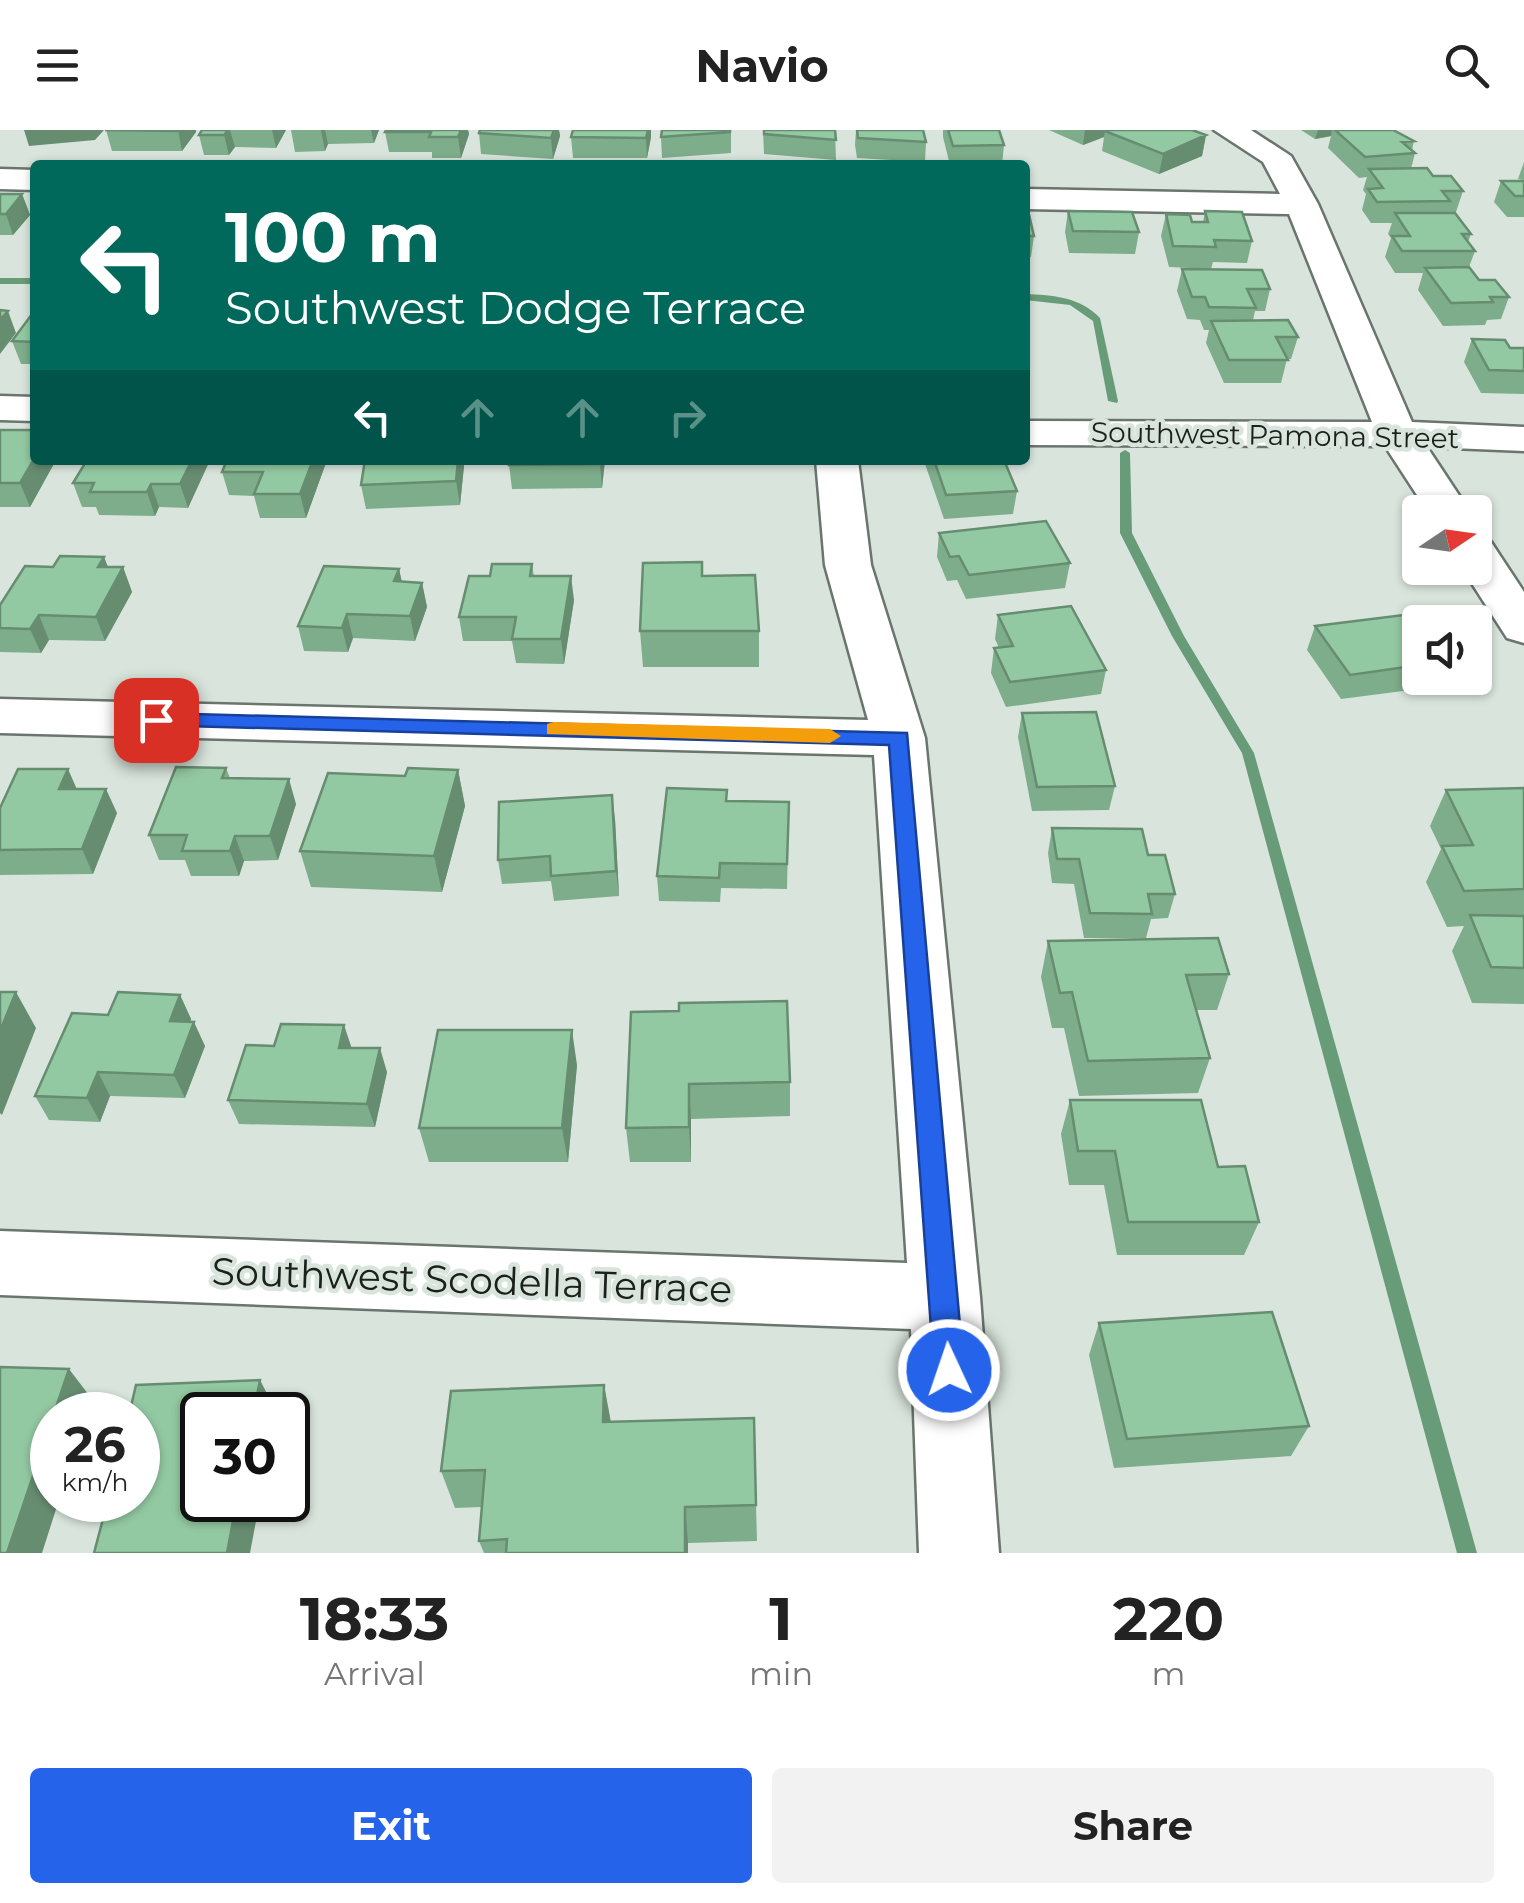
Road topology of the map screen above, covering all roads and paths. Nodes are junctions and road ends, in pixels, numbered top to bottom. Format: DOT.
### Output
graph roads {
  1 [pos="1229,130"];
  2 [pos="0,179"];
  3 [pos="30,180"];
  4 [pos="1030,199"];
  5 [pos="1302,204"];
  6 [pos="0,408"];
  7 [pos="30,409"];
  8 [pos="1030,433"];
  9 [pos="1398,434"];
  10 [pos="1524,439"];
  11 [pos="838,465"];
  12 [pos="1438,495"];
  13 [pos="1492,578"];
  14 [pos="1524,628"];
  15 [pos="0,716"];
  16 [pos="899,738"];
  17 [pos="0,1263"];
  18 [pos="945,1298"];
  19 [pos="959,1553"];
  1 -- 5 [label="street"];
  2 -- 3 [label="street"];
  4 -- 5 [label="street"];
  5 -- 9 [label="street"];
  6 -- 7 [label="street"];
  8 -- 9 [label="street, Southwest Pamona Street"];
  9 -- 10 [label="street, Southwest Pamona Street"];
  9 -- 12 [label="street"];
  11 -- 16 [label="street"];
  13 -- 14 [label="street"];
  15 -- 16 [label="street"];
  16 -- 18 [label="street"];
  17 -- 18 [label="street, Southwest Scodella Terrace"];
  18 -- 19 [label="street"];
}
